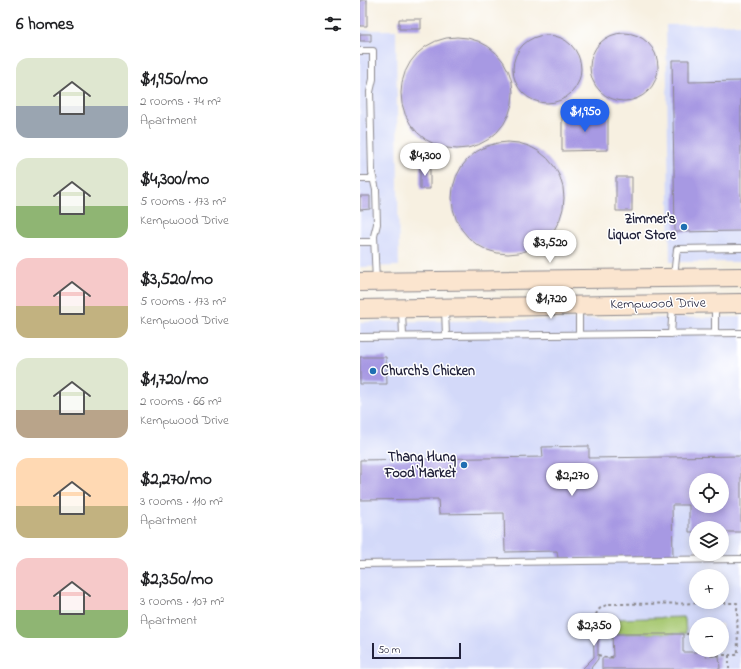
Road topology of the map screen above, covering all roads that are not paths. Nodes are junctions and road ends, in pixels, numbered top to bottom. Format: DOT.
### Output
graph roads {
  1 [pos="360,51"];
  2 [pos="360,179"];
  3 [pos="373,179"];
  4 [pos="360,242"];
  5 [pos="374,242"];
  6 [pos="741,248"];
  7 [pos="741,276"];
  8 [pos="674,278"];
  9 [pos="399,281"];
  10 [pos="368,282"];
  11 [pos="715,303"];
  12 [pos="741,303"];
  13 [pos="673,304"];
  14 [pos="579,305"];
  15 [pos="445,307"];
  16 [pos="402,308"];
  17 [pos="360,309"];
  18 [pos="715,333"];
  19 [pos="741,333"];
  20 [pos="671,334"];
  21 [pos="579,335"];
  22 [pos="403,336"];
  23 [pos="446,336"];
  24 [pos="360,337"];
  25 [pos="741,559"];
  26 [pos="360,564"];
  1 -- 3 [label="lane"];
  2 -- 3 [label="lane"];
  3 -- 5 [label="lane"];
  4 -- 5 [label="lane"];
  5 -- 10 [label="lane"];
  6 -- 8 [label="lane"];
  7 -- 8 [label="main road, Kempwood Drive"];
  8 -- 9 [label="main road, Kempwood Drive"];
  8 -- 13 [label="main road"];
  9 -- 10 [label="main road, Kempwood Drive"];
  9 -- 16 [label="main road"];
  11 -- 12 [label="main road, Kempwood Drive"];
  11 -- 13 [label="main road, Kempwood Drive"];
  11 -- 18 [label="lane"];
  13 -- 14 [label="main road, Kempwood Drive"];
  13 -- 20 [label="lane"];
  14 -- 15 [label="main road, Kempwood Drive"];
  14 -- 21 [label="lane"];
  15 -- 16 [label="main road, Kempwood Drive"];
  15 -- 23 [label="lane"];
  16 -- 17 [label="main road, Kempwood Drive"];
  16 -- 22 [label="lane"];
  18 -- 19 [label="lane"];
  18 -- 20 [label="lane"];
  20 -- 21 [label="lane"];
  21 -- 23 [label="lane"];
  22 -- 23 [label="lane"];
  22 -- 24 [label="lane"];
  25 -- 26 [label="lane"];
}
